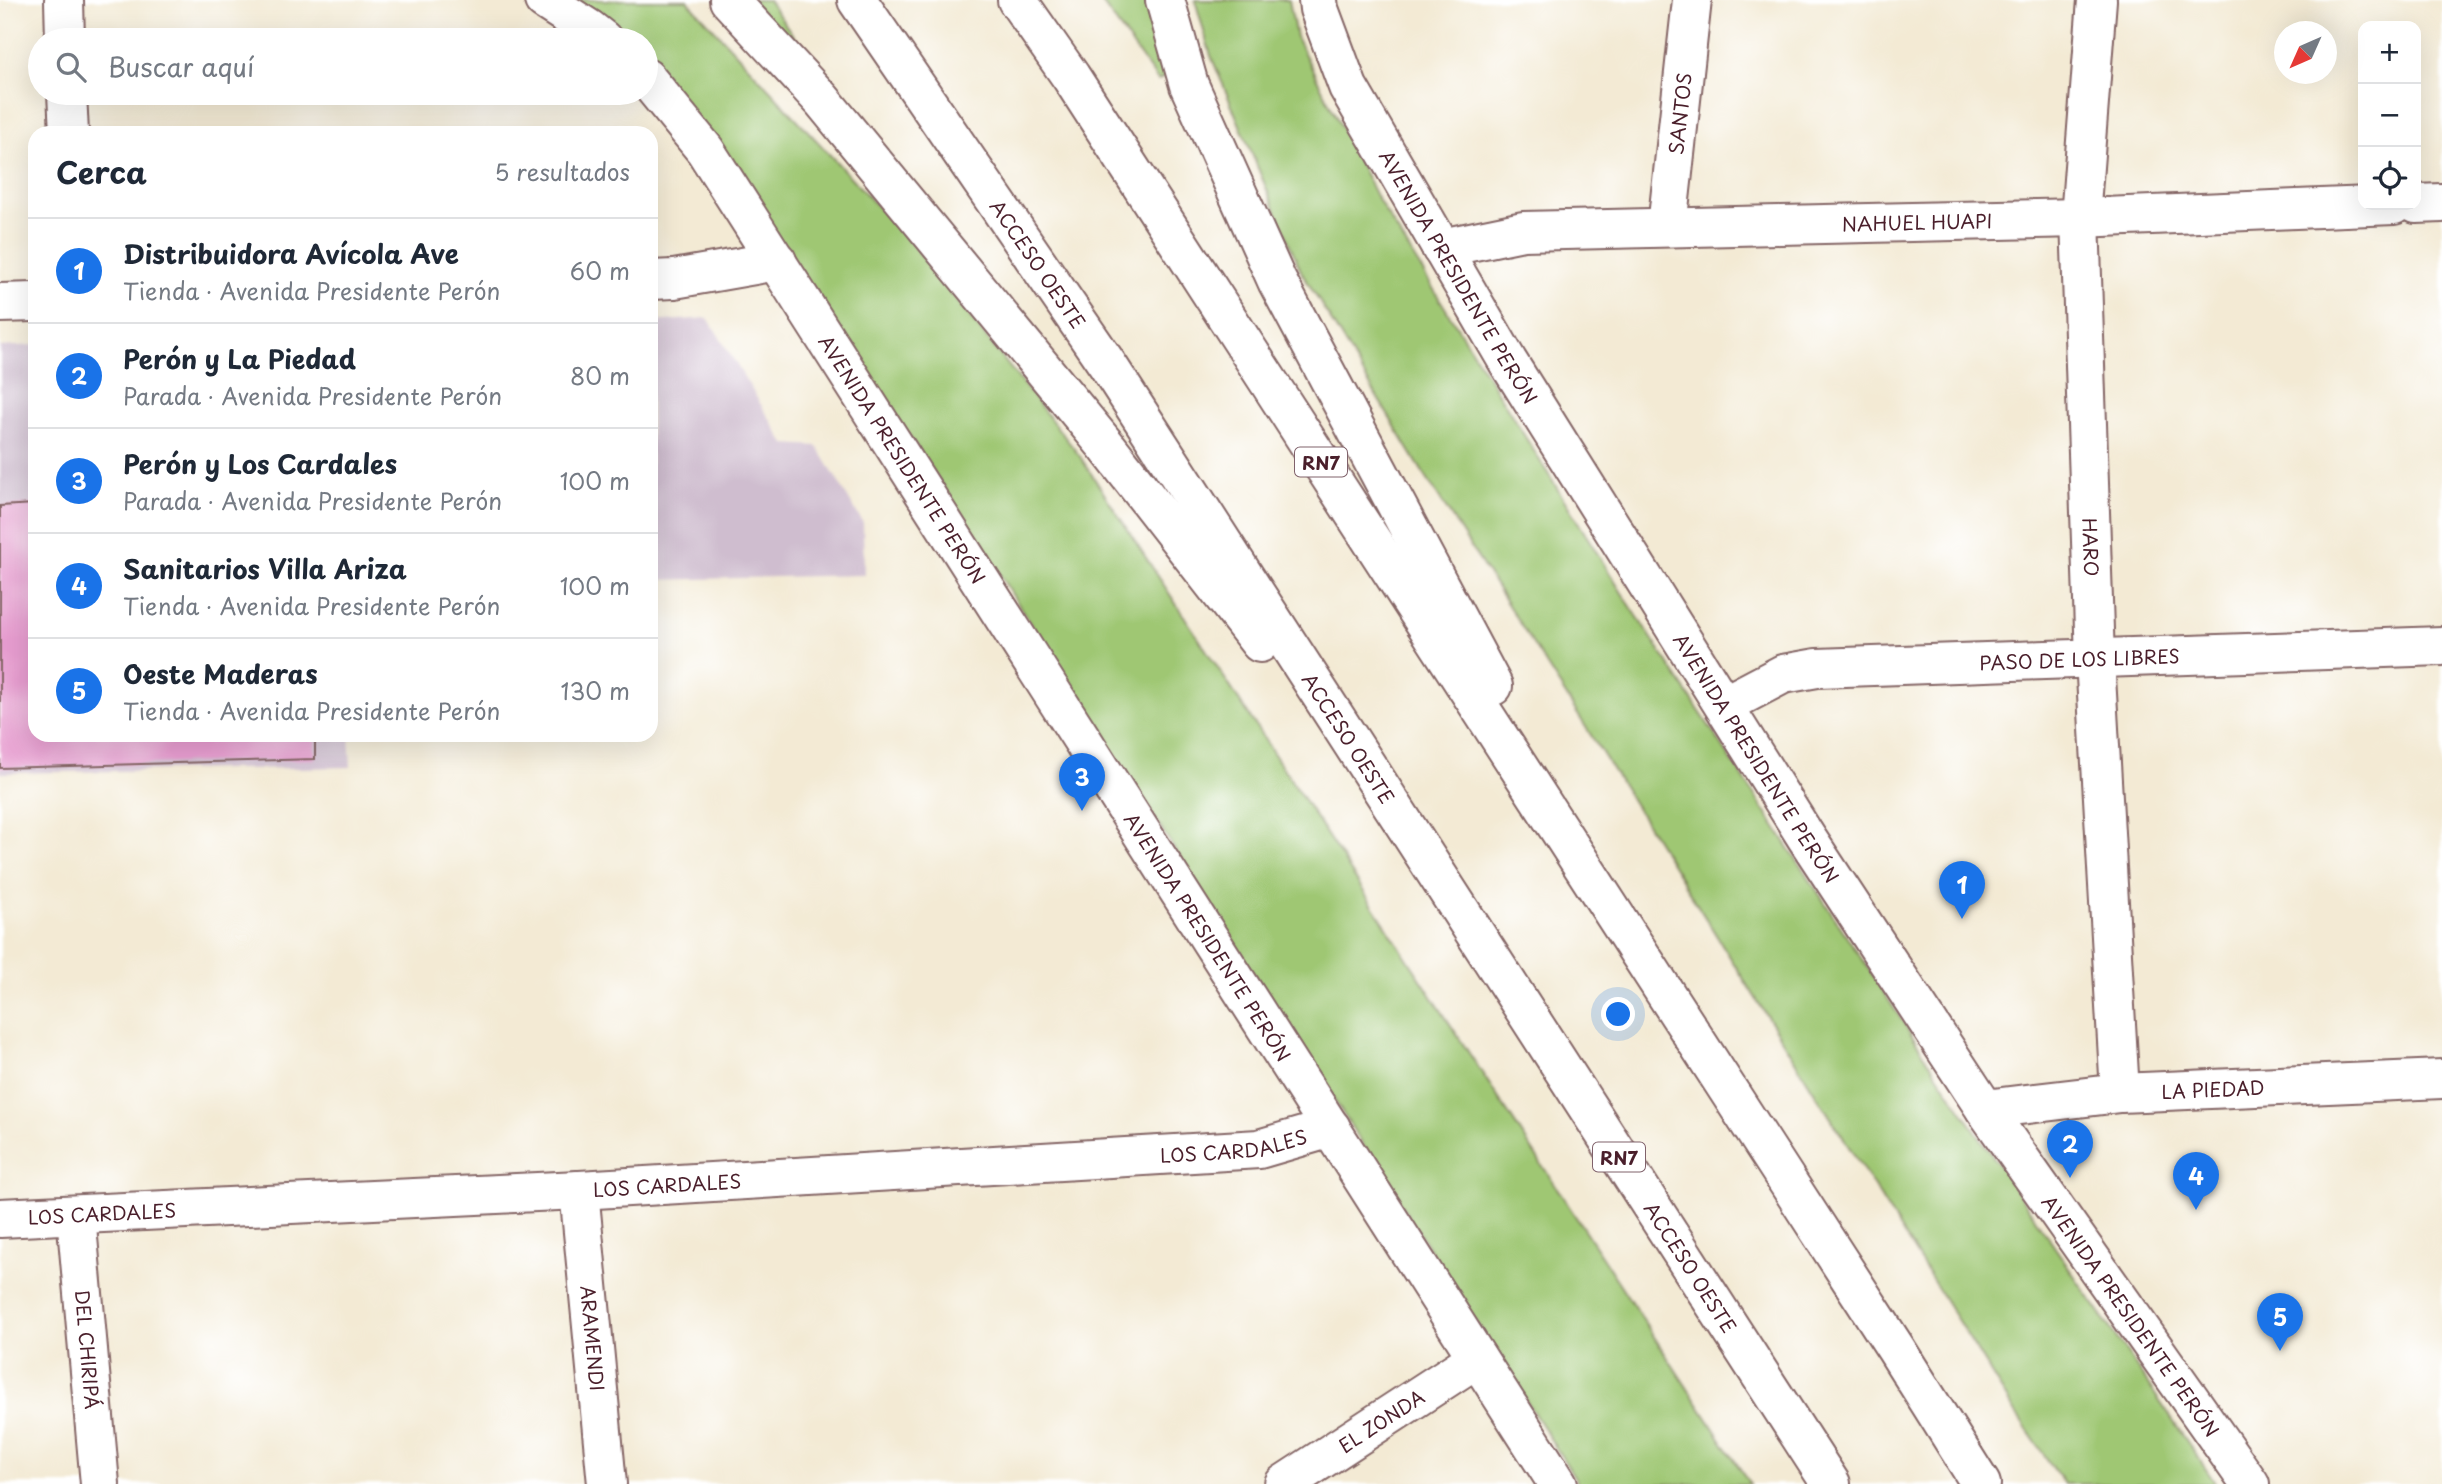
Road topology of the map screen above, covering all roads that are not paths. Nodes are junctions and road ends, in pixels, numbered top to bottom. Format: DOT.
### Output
graph roads {
  1 [pos="64,0"];
  2 [pos="544,0"];
  3 [pos="729,0"];
  4 [pos="857,0"];
  5 [pos="1017,0"];
  6 [pos="1165,0"];
  7 [pos="1318,0"];
  8 [pos="1692,0"];
  9 [pos="2097,0"];
  10 [pos="65,28"];
  11 [pos="587,28"];
  12 [pos="658,93"];
  13 [pos="68,105"];
  14 [pos="69,126"];
  15 [pos="2442,203"];
  16 [pos="2421,204"];
  17 [pos="2358,206"];
  18 [pos="2080,218"];
  19 [pos="1667,227"];
  20 [pos="1441,248"];
  21 [pos="777,261"];
  22 [pos="658,280"];
  23 [pos="28,302"];
  24 [pos="0,303"];
  25 [pos="2442,646"];
  26 [pos="2095,659"];
  27 [pos="1724,705"];
  28 [pos="1406,829"];
  29 [pos="1622,925"];
  30 [pos="2442,1079"];
  31 [pos="2119,1093"];
  32 [pos="1985,1109"];
  33 [pos="1331,1128"];
  34 [pos="579,1190"];
  35 [pos="76,1215"];
  36 [pos="0,1218"];
  37 [pos="1896,1349"];
  38 [pos="1477,1358"];
  39 [pos="100,1484"];
  40 [pos="607,1484"];
  41 [pos="1284,1484"];
  42 [pos="1558,1484"];
  43 [pos="1831,1484"];
  44 [pos="1981,1484"];
  45 [pos="2001,1484"];
  46 [pos="2250,1484"];
  1 -- 10 [label="main road"];
  2 -- 11 [label="main road"];
  3 -- 28 [label="main road"];
  4 -- 28 [label="main road, ACCESO OESTE / RN7"];
  5 -- 29 [label="main road, RN7"];
  6 -- 29 [label="main road"];
  7 -- 20 [label="main road, AVENIDA PRESIDENTE PERÓN"];
  8 -- 19 [label="main road, SANTOS"];
  9 -- 18 [label="main road, HARO"];
  12 -- 21 [label="main road, AVENIDA PRESIDENTE PERÓN"];
  13 -- 14 [label="main road"];
  15 -- 16 [label="main road"];
  17 -- 18 [label="main road, NAHUEL HUAPI"];
  18 -- 19 [label="main road, NAHUEL HUAPI"];
  18 -- 26 [label="main road, HARO"];
  19 -- 20 [label="main road, NAHUEL HUAPI"];
  20 -- 27 [label="main road, AVENIDA PRESIDENTE PERÓN"];
  21 -- 22 [label="main road"];
  21 -- 33 [label="main road, AVENIDA PRESIDENTE PERÓN"];
  23 -- 24 [label="main road"];
  25 -- 26 [label="main road, PASO DE LOS LIBRES"];
  26 -- 27 [label="main road, PASO DE LOS LIBRES"];
  26 -- 31 [label="main road, HARO"];
  27 -- 32 [label="main road, AVENIDA PRESIDENTE PERÓN"];
  28 -- 43 [label="main road, ACCESO OESTE / RN7"];
  29 -- 37 [label="main road, RN7"];
  30 -- 31 [label="main road, LA PIEDAD"];
  31 -- 32 [label="main road, LA PIEDAD"];
  32 -- 46 [label="main road, AVENIDA PRESIDENTE PERÓN"];
  33 -- 34 [label="main road, LOS CARDALES"];
  33 -- 38 [label="main road, AVENIDA PRESIDENTE PERÓN"];
  34 -- 35 [label="main road, LOS CARDALES"];
  34 -- 40 [label="main road, ARAMENDI"];
  35 -- 36 [label="main road, LOS CARDALES"];
  35 -- 39 [label="main road, DEL CHIRIPÁ"];
  37 -- 44 [label="main road, RN7"];
  37 -- 45 [label="main road"];
  38 -- 41 [label="main road, EL ZONDA"];
  38 -- 42 [label="main road, AVENIDA PRESIDENTE PERÓN"];
}
